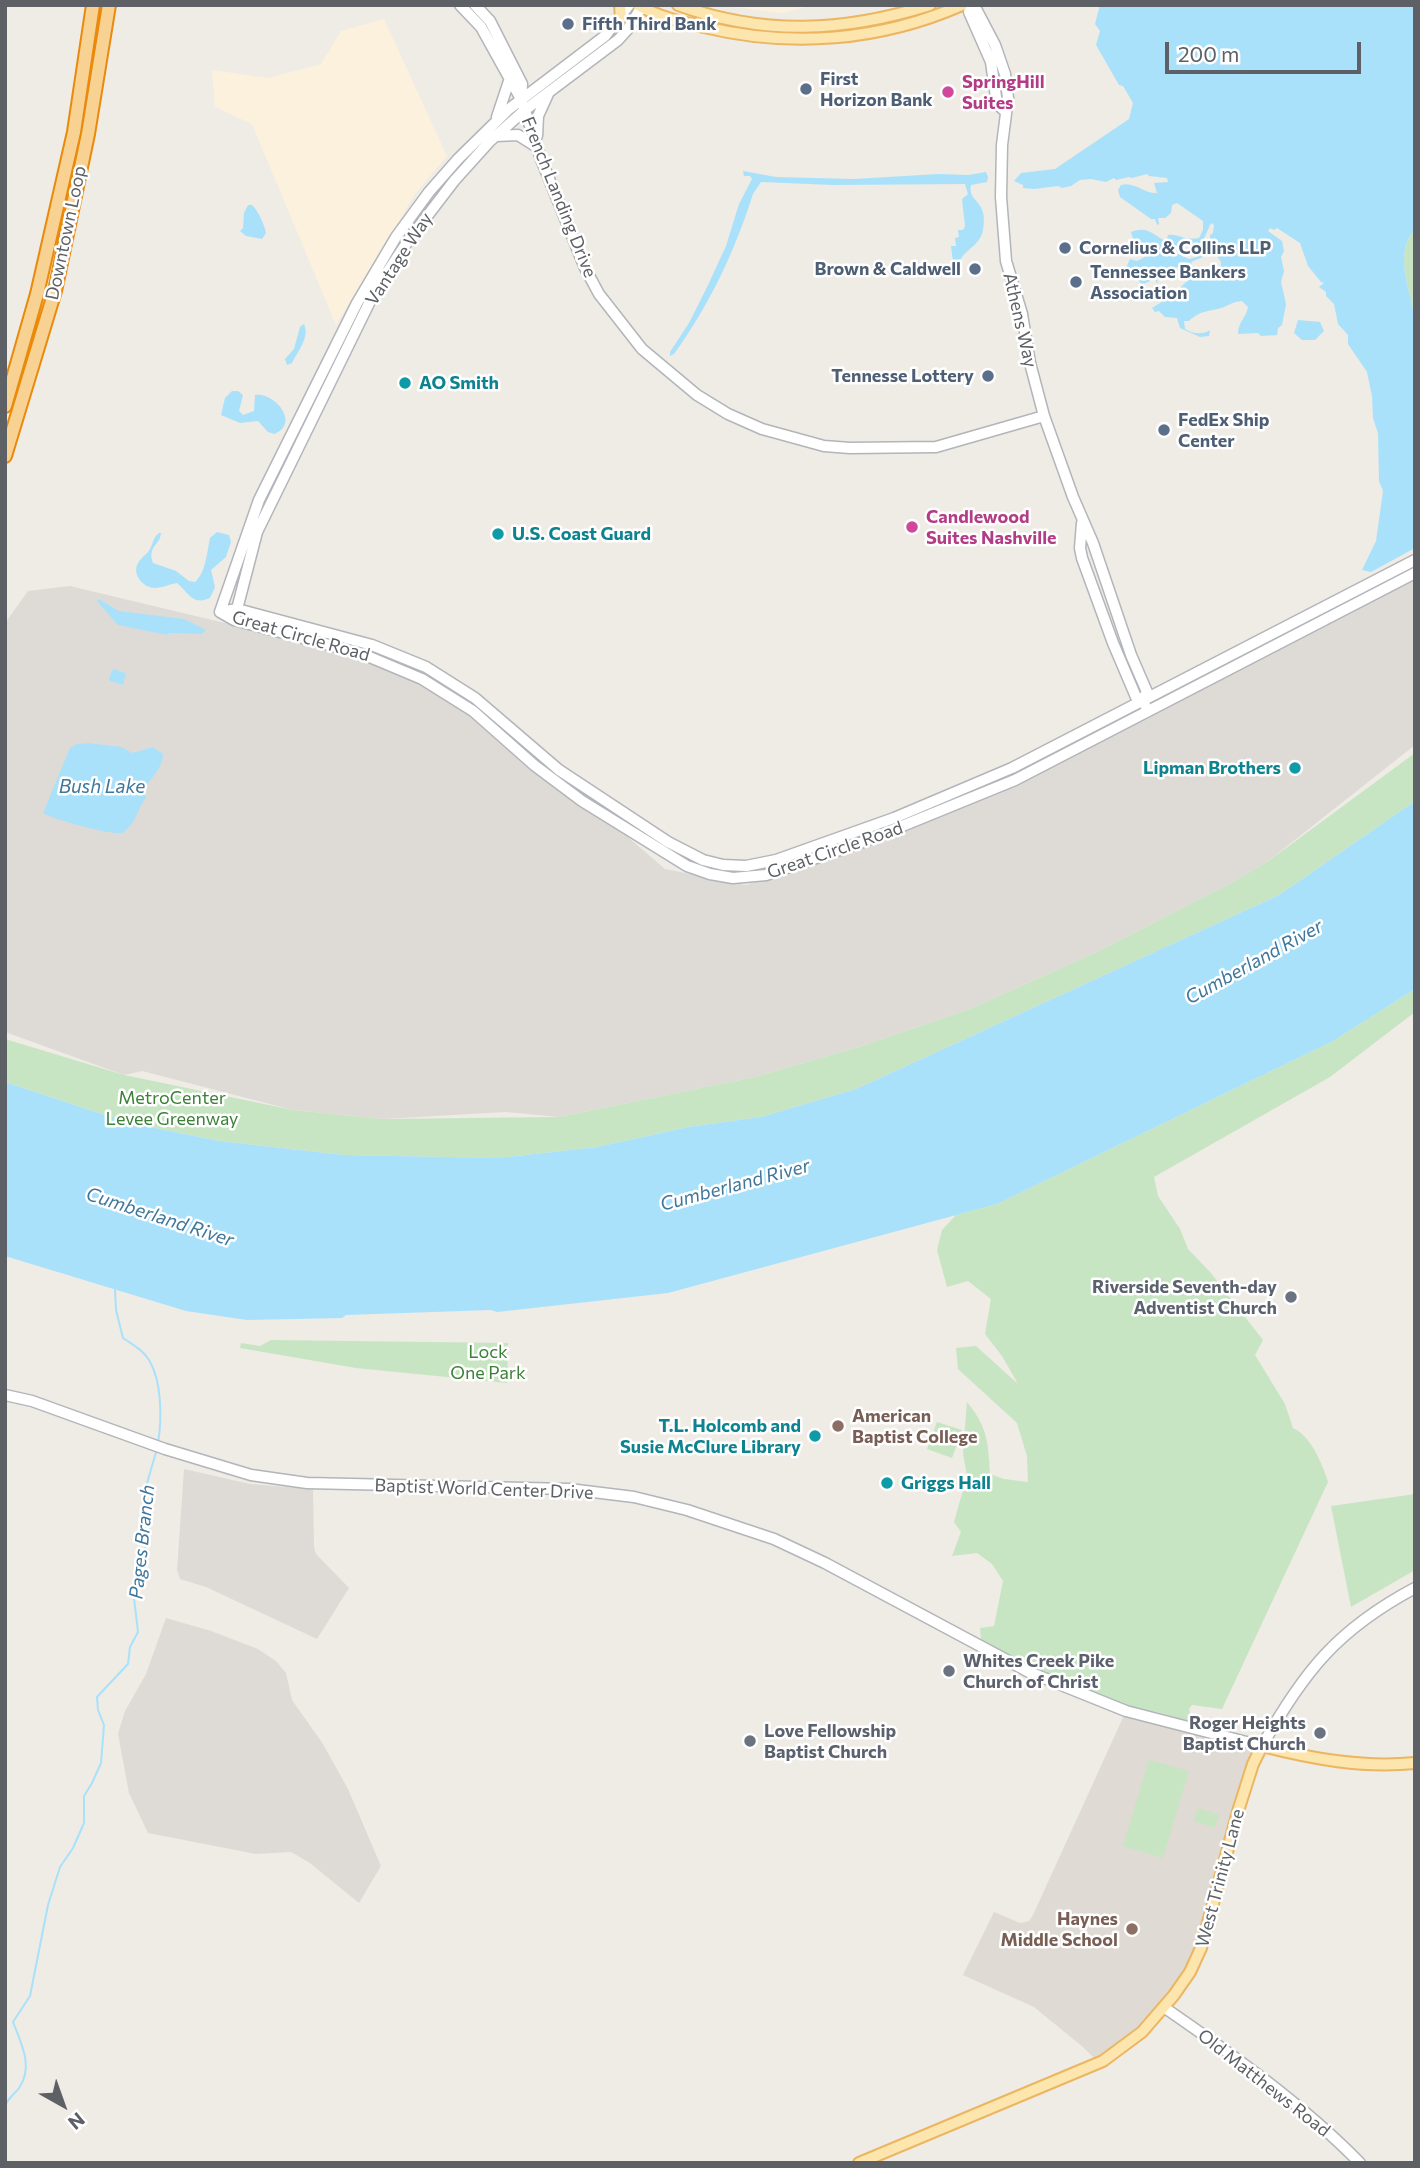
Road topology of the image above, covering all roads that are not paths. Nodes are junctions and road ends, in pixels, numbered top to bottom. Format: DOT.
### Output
graph roads {
  1 [pos="93,5"];
  2 [pos="109,5"];
  3 [pos="460,5"];
  4 [pos="475,5"];
  5 [pos="620,5"];
  6 [pos="629,5"];
  7 [pos="678,5"];
  8 [pos="930,5"];
  9 [pos="962,5"];
  10 [pos="973,5"];
  11 [pos="641,6"];
  12 [pos="621,18"];
  13 [pos="485,24"];
  14 [pos="557,73"];
  15 [pos="513,78"];
  16 [pos="550,91"];
  17 [pos="523,105"];
  18 [pos="495,122"];
  19 [pos="495,136"];
  20 [pos="537,147"];
  21 [pos="5,406"];
  22 [pos="1044,416"];
  23 [pos="5,456"];
  24 [pos="1082,523"];
  25 [pos="1415,560"];
  26 [pos="1415,573"];
  27 [pos="220,612"];
  28 [pos="236,615"];
  29 [pos="1106,623"];
  30 [pos="1128,648"];
  31 [pos="1143,700"];
  32 [pos="1149,712"];
  33 [pos="5,1395"];
  34 [pos="1415,1588"];
  35 [pos="1262,1746"];
  36 [pos="1415,1763"];
  37 [pos="1164,2008"];
  38 [pos="859,2163"];
  39 [pos="1360,2163"];
  1 -- 21 [label="highway, Downtown Loop"];
  2 -- 23 [label="highway, Downtown Loop"];
  3 -- 13 [label="street, French Landing Drive"];
  4 -- 13 [label="street, French Landing Drive"];
  5 -- 12 [label="main road"];
  6 -- 12 [label="street, Vantage Way"];
  7 -- 8 [label="main road"];
  9 -- 11 [label="main road"];
  10 -- 22 [label="street, Athens Way"];
  11 -- 16 [label="street, Vantage Way"];
  12 -- 14 [label="street, Vantage Way"];
  13 -- 15 [label="street, French Landing Drive"];
  14 -- 15 [label="street"];
  14 -- 17 [label="street, Vantage Way"];
  15 -- 17 [label="street, French Landing Drive"];
  15 -- 18 [label="street"];
  16 -- 17 [label="street, Vantage Way"];
  16 -- 20 [label="street"];
  17 -- 18 [label="street, Vantage Way"];
  17 -- 19 [label="street, Vantage Way"];
  17 -- 20 [label="street, French Landing Drive"];
  18 -- 27 [label="street, Vantage Way"];
  19 -- 20 [label="street"];
  19 -- 28 [label="street, Vantage Way"];
  20 -- 22 [label="street, French Landing Drive"];
  22 -- 24 [label="street, Athens Way"];
  24 -- 29 [label="street, Athens Way"];
  24 -- 30 [label="street, Athens Way"];
  25 -- 31 [label="street, Great Circle Road"];
  26 -- 32 [label="street, Great Circle Road"];
  27 -- 28 [label="street, Great Circle Road"];
  28 -- 31 [label="street, Great Circle Road"];
  28 -- 32 [label="street, Great Circle Road"];
  29 -- 30 [label="street"];
  29 -- 31 [label="street, Athens Way"];
  30 -- 31 [label="street, Athens Way"];
  31 -- 32 [label="street, Athens Way"];
  33 -- 35 [label="street, Baptist World Center Drive"];
  34 -- 35 [label="street, West Trinity Lane"];
  35 -- 36 [label="main road"];
  35 -- 37 [label="main road, West Trinity Lane"];
  37 -- 38 [label="main road, West Trinity Lane"];
  37 -- 39 [label="street, Old Matthews Road"];
}
